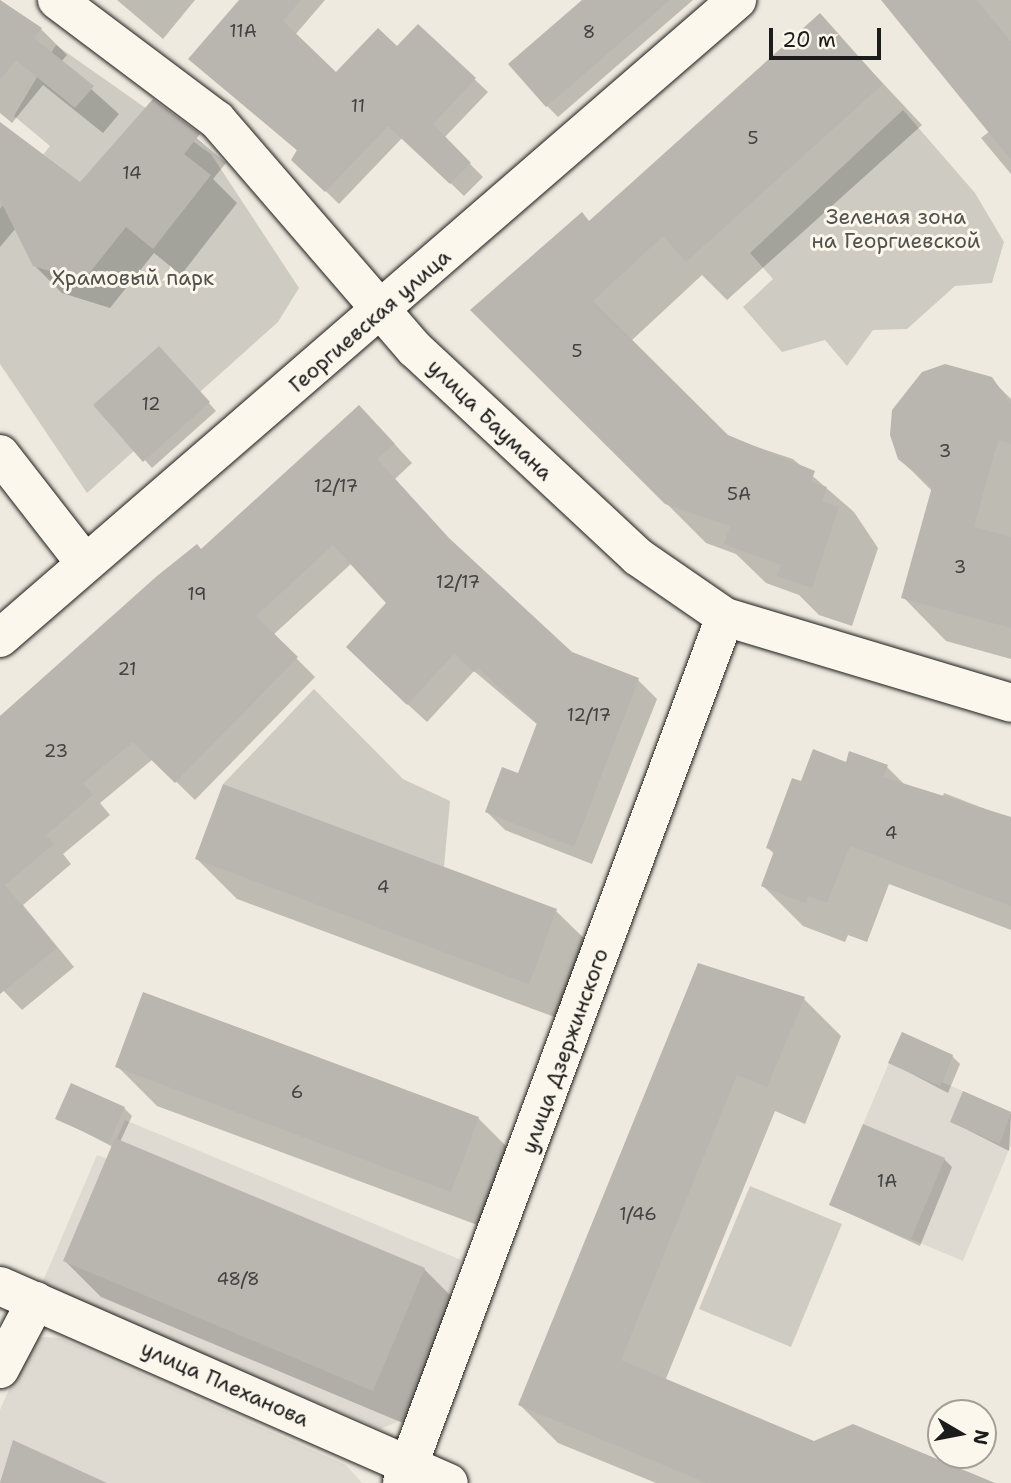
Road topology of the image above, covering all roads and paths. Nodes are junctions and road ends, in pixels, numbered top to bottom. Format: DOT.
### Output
graph roads {
  1 [pos="57,0"];
  2 [pos="737,0"];
  3 [pos="383,312"];
  4 [pos="0,454"];
  5 [pos="85,562"];
  6 [pos="725,617"];
  7 [pos="0,638"];
  8 [pos="1011,703"];
  9 [pos="0,1286"];
  10 [pos="36,1301"];
  11 [pos="0,1369"];
  12 [pos="406,1475"];
  13 [pos="449,1483"];
  1 -- 3 [label="street, улица Баумана"];
  2 -- 3 [label="street, Георгиевская улица"];
  3 -- 5 [label="street, Георгиевская улица"];
  3 -- 6 [label="street, улица Баумана"];
  4 -- 5 [label="street"];
  5 -- 7 [label="street, Георгиевская улица"];
  6 -- 8 [label="street, улица Баумана"];
  6 -- 12 [label="street, улица Дзержинского"];
  9 -- 10 [label="street, улица Плеханова"];
  10 -- 11 [label="street"];
  10 -- 12 [label="street, улица Плеханова"];
  12 -- 13 [label="street, улица Плеханова"];
}
